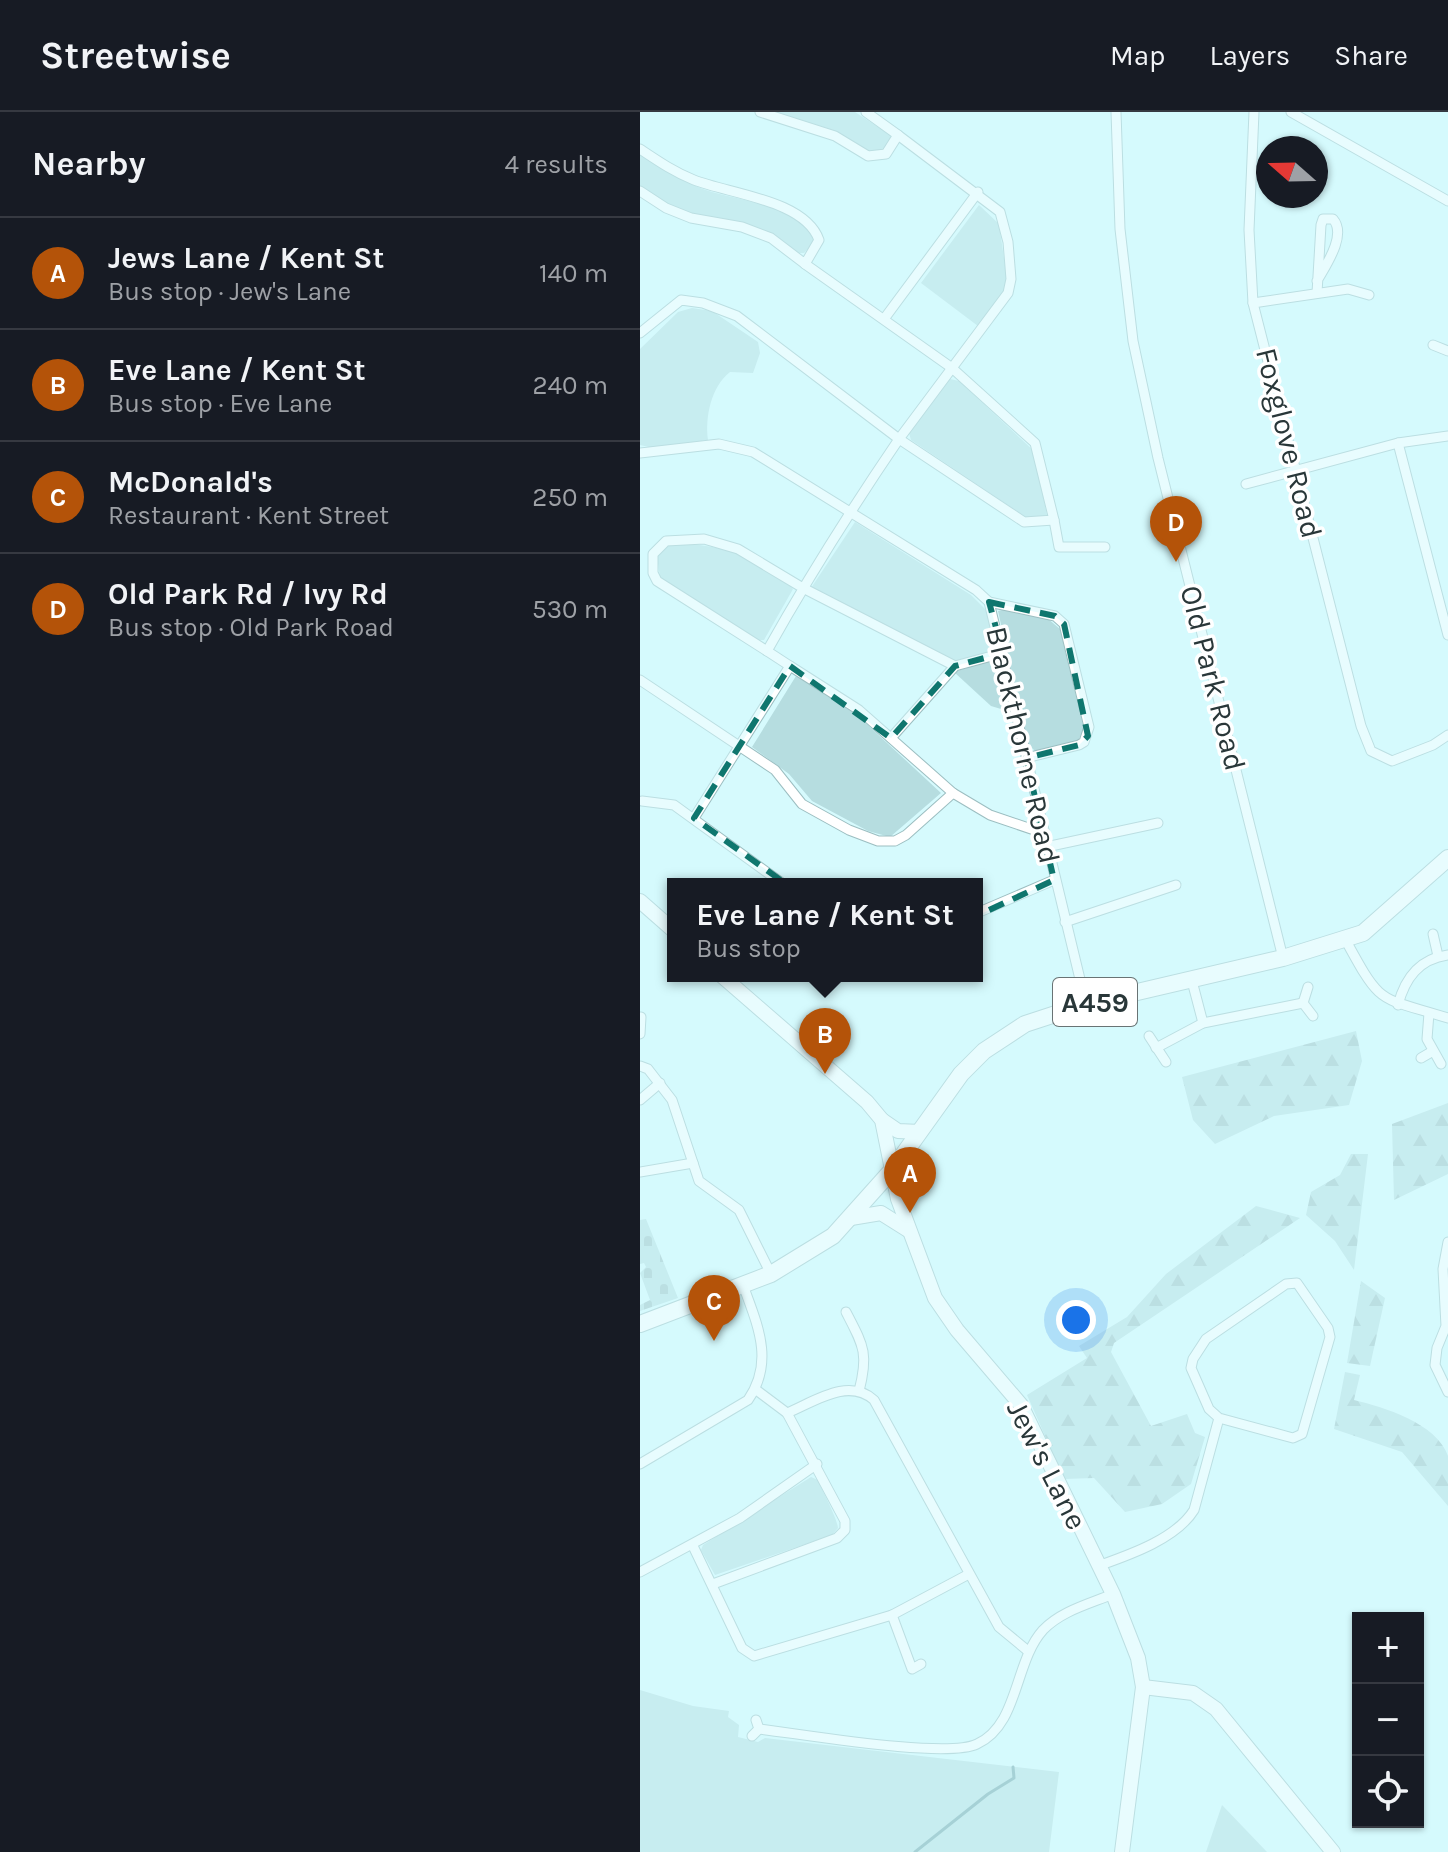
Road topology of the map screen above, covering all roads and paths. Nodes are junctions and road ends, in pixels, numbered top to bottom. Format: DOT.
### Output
graph roads {
  1 [pos="760,112"];
  2 [pos="866,112"];
  3 [pos="1116,112"];
  4 [pos="1254,112"];
  5 [pos="1291,112"];
  6 [pos="898,135"];
  7 [pos="640,149"];
  8 [pos="640,191"];
  9 [pos="978,192"];
  10 [pos="1448,201"];
  11 [pos="805,264"];
  12 [pos="1317,281"];
  13 [pos="1317,293"];
  14 [pos="1369,295"];
  15 [pos="1253,303"];
  16 [pos="884,319"];
  17 [pos="640,333"];
  18 [pos="1433,345"];
  19 [pos="1448,351"];
  20 [pos="952,368"];
  21 [pos="1448,436"];
  22 [pos="899,439"];
  23 [pos="1398,443"];
  24 [pos="640,453"];
  25 [pos="1296,469"];
  26 [pos="1246,484"];
  27 [pos="850,510"];
  28 [pos="1054,520"];
  29 [pos="1105,547"];
  30 [pos="803,588"];
  31 [pos="989,602"];
  32 [pos="1448,635"];
  33 [pos="767,651"];
  34 [pos="1003,653"];
  35 [pos="790,666"];
  36 [pos="955,666"];
  37 [pos="640,680"];
  38 [pos="1448,735"];
  39 [pos="891,738"];
  40 [pos="740,747"];
  41 [pos="1026,758"];
  42 [pos="953,793"];
  43 [pos="642,801"];
  44 [pos="694,818"];
  45 [pos="1158,823"];
  46 [pos="1043,833"];
  47 [pos="1046,847"];
  48 [pos="1448,847"];
  49 [pos="1448,858"];
  50 [pos="775,878"];
  51 [pos="1054,880"];
  52 [pos="1176,885"];
  53 [pos="640,901"];
  54 [pos="983,910"];
  55 [pos="1065,922"];
  56 [pos="667,925"];
  57 [pos="1433,934"];
  58 [pos="1345,939"];
  59 [pos="1443,955"];
  60 [pos="1283,958"];
  61 [pos="1192,981"];
  62 [pos="729,982"];
  63 [pos="1308,987"];
  64 [pos="1303,1003"];
  65 [pos="1086,1004"];
  66 [pos="1398,1005"];
  67 [pos="1429,1013"];
  68 [pos="1313,1016"];
  69 [pos="641,1017"];
  70 [pos="1448,1018"];
  71 [pos="1203,1023"];
  72 [pos="640,1034"];
  73 [pos="1149,1036"];
  74 [pos="1156,1048"];
  75 [pos="1433,1051"];
  76 [pos="1421,1058"];
  77 [pos="1166,1062"];
  78 [pos="1441,1064"];
  79 [pos="640,1066"];
  80 [pos="660,1083"];
  81 [pos="640,1100"];
  82 [pos="882,1120"];
  83 [pos="920,1132"];
  84 [pos="693,1163"];
  85 [pos="893,1169"];
  86 [pos="640,1172"];
  87 [pos="851,1218"];
  88 [pos="908,1230"];
  89 [pos="1448,1242"];
  90 [pos="771,1274"];
  91 [pos="743,1285"];
  92 [pos="846,1312"];
  93 [pos="640,1324"];
  94 [pos="755,1389"];
  95 [pos="859,1391"];
  96 [pos="1448,1392"];
  97 [pos="787,1413"];
  98 [pos="1219,1418"];
  99 [pos="640,1464"];
  100 [pos="817,1464"];
  101 [pos="693,1546"];
  102 [pos="1098,1566"];
  103 [pos="640,1572"];
  104 [pos="969,1574"];
  105 [pos="713,1584"];
  106 [pos="1113,1594"];
  107 [pos="892,1615"];
  108 [pos="1028,1651"];
  109 [pos="921,1664"];
  110 [pos="1143,1687"];
  111 [pos="756,1728"];
  112 [pos="1122,1852"];
  113 [pos="1333,1852"];
  1 -- 6 [label="street"];
  2 -- 6 [label="street"];
  3 -- 60 [label="street, Old Park Road"];
  4 -- 15 [label="street, Foxglove Road"];
  5 -- 10 [label="street"];
  6 -- 9 [label="street"];
  7 -- 11 [label="street"];
  8 -- 11 [label="street"];
  9 -- 16 [label="street"];
  9 -- 20 [label="street"];
  11 -- 16 [label="street"];
  12 -- 12 [label="street"];
  12 -- 13 [label="street"];
  13 -- 14 [label="street"];
  13 -- 15 [label="street"];
  15 -- 25 [label="street, Foxglove Road"];
  16 -- 20 [label="street"];
  17 -- 22 [label="street"];
  18 -- 19 [label="street"];
  20 -- 22 [label="street"];
  20 -- 28 [label="street"];
  21 -- 23 [label="street"];
  22 -- 27 [label="street"];
  22 -- 28 [label="street"];
  23 -- 25 [label="street"];
  23 -- 32 [label="street"];
  24 -- 27 [label="street, Blackthorne Road"];
  25 -- 26 [label="street"];
  25 -- 38 [label="street, Foxglove Road"];
  27 -- 30 [label="street"];
  27 -- 31 [label="street, Blackthorne Road"];
  28 -- 29 [label="street"];
  30 -- 33 [label="street"];
  30 -- 33 [label="street"];
  30 -- 36 [label="street"];
  31 -- 34 [label="street, Blackthorne Road"];
  31 -- 41 [label="street"];
  33 -- 35 [label="street"];
  34 -- 36 [label="street"];
  34 -- 41 [label="street, Blackthorne Road"];
  35 -- 39 [label="street"];
  35 -- 40 [label="street"];
  36 -- 39 [label="street"];
  37 -- 40 [label="street"];
  39 -- 42 [label="street"];
  40 -- 42 [label="street"];
  40 -- 44 [label="street"];
  41 -- 46 [label="street, Blackthorne Road"];
  42 -- 46 [label="street"];
  43 -- 44 [label="street"];
  44 -- 50 [label="street"];
  45 -- 47 [label="street"];
  46 -- 47 [label="street, Blackthorne Road"];
  47 -- 51 [label="street, Blackthorne Road"];
  48 -- 58 [label="main road, A459"];
  49 -- 58 [label="main road, A459"];
  51 -- 54 [label="street"];
  51 -- 55 [label="street, Blackthorne Road"];
  52 -- 55 [label="street"];
  53 -- 56 [label="main road"];
  55 -- 65 [label="street, Blackthorne Road"];
  57 -- 59 [label="street"];
  58 -- 60 [label="main road, A459"];
  58 -- 66 [label="street"];
  59 -- 66 [label="street"];
  60 -- 61 [label="main road, A459"];
  61 -- 65 [label="main road, A459"];
  61 -- 71 [label="street"];
  62 -- 82 [label="main road"];
  63 -- 64 [label="street"];
  64 -- 68 [label="street"];
  64 -- 71 [label="street"];
  65 -- 83 [label="main road, A459"];
  66 -- 67 [label="street"];
  67 -- 70 [label="street"];
  67 -- 75 [label="street"];
  69 -- 72 [label="street"];
  71 -- 74 [label="street"];
  73 -- 74 [label="street"];
  74 -- 77 [label="street"];
  75 -- 76 [label="street"];
  75 -- 78 [label="street"];
  79 -- 80 [label="street"];
  80 -- 81 [label="street"];
  80 -- 84 [label="street"];
  82 -- 83 [label="main road"];
  82 -- 85 [label="main road, Jew's Lane"];
  83 -- 85 [label="main road, A459"];
  84 -- 86 [label="street"];
  84 -- 90 [label="street"];
  85 -- 87 [label="main road, A459"];
  85 -- 88 [label="main road, Jew's Lane"];
  87 -- 88 [label="main road"];
  87 -- 90 [label="main road, A459"];
  88 -- 102 [label="main road, Jew's Lane"];
  89 -- 96 [label="street"];
  90 -- 91 [label="main road, A459"];
  91 -- 93 [label="main road, A459"];
  91 -- 94 [label="street"];
  92 -- 95 [label="street"];
  94 -- 97 [label="street"];
  94 -- 99 [label="street"];
  95 -- 97 [label="street"];
  95 -- 104 [label="street"];
  97 -- 100 [label="street"];
  98 -- 98 [label="street"];
  98 -- 102 [label="street"];
  100 -- 101 [label="street"];
  100 -- 105 [label="street"];
  101 -- 103 [label="street"];
  101 -- 105 [label="street"];
  102 -- 106 [label="main road, Jew's Lane"];
  104 -- 107 [label="street"];
  104 -- 108 [label="street"];
  105 -- 107 [label="street"];
  106 -- 108 [label="street"];
  106 -- 110 [label="main road, Jew's Lane"];
  107 -- 109 [label="street"];
  108 -- 111 [label="street"];
  110 -- 112 [label="main road"];
  110 -- 113 [label="main road"];
}
